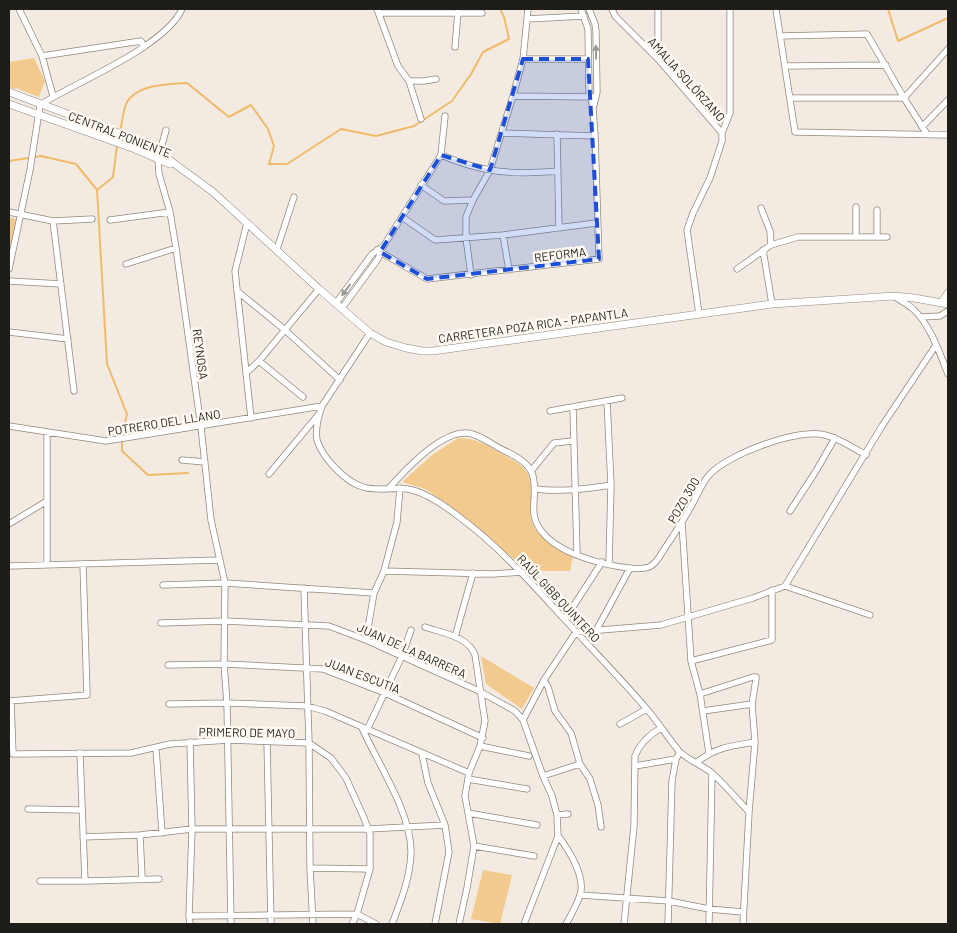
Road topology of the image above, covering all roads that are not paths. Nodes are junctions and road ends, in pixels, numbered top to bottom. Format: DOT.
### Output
graph roads {
  1 [pos="19,9"];
  2 [pos="182,9"];
  3 [pos="528,9"];
  4 [pos="581,9"];
  5 [pos="589,9"];
  6 [pos="612,9"];
  7 [pos="658,9"];
  8 [pos="730,9"];
  9 [pos="776,9"];
  10 [pos="378,11"];
  11 [pos="471,11"];
  12 [pos="458,12"];
  13 [pos="482,13"];
  14 [pos="584,16"];
  15 [pos="527,19"];
  16 [pos="780,36"];
  17 [pos="144,46"];
  18 [pos="454,47"];
  19 [pos="948,49"];
  20 [pos="42,56"];
  21 [pos="523,59"];
  22 [pos="588,59"];
  23 [pos="658,59"];
  24 [pos="886,65"];
  25 [pos="785,66"];
  26 [pos="436,79"];
  27 [pos="409,81"];
  28 [pos="9,92"];
  29 [pos="53,96"];
  30 [pos="513,96"];
  31 [pos="593,97"];
  32 [pos="790,98"];
  33 [pos="904,98"];
  34 [pos="948,100"];
  35 [pos="9,104"];
  36 [pos="40,105"];
  37 [pos="39,116"];
  38 [pos="445,116"];
  39 [pos="421,119"];
  40 [pos="922,127"];
  41 [pos="166,130"];
  42 [pos="502,133"];
  43 [pos="722,133"];
  44 [pos="557,134"];
  45 [pos="927,134"];
  46 [pos="948,135"];
  47 [pos="595,136"];
  48 [pos="441,155"];
  49 [pos="158,156"];
  50 [pos="490,170"];
  51 [pos="184,171"];
  52 [pos="558,171"];
  53 [pos="421,185"];
  54 [pos="294,197"];
  55 [pos="473,200"];
  56 [pos="856,207"];
  57 [pos="761,208"];
  58 [pos="877,210"];
  59 [pos="9,212"];
  60 [pos="170,212"];
  61 [pos="21,215"];
  62 [pos="402,217"];
  63 [pos="92,219"];
  64 [pos="110,220"];
  65 [pos="53,221"];
  66 [pos="247,223"];
  67 [pos="596,223"];
  68 [pos="559,226"];
  69 [pos="504,235"];
  70 [pos="856,237"];
  71 [pos="877,237"];
  72 [pos="887,237"];
  73 [pos="466,238"];
  74 [pos="771,245"];
  75 [pos="176,248"];
  76 [pos="380,249"];
  77 [pos="277,250"];
  78 [pos="763,250"];
  79 [pos="126,264"];
  80 [pos="9,269"];
  81 [pos="509,270"];
  82 [pos="737,270"];
  83 [pos="358,274"];
  84 [pos="471,275"];
  85 [pos="364,278"];
  86 [pos="9,280"];
  87 [pos="61,284"];
  88 [pos="320,289"];
  89 [pos="237,291"];
  90 [pos="948,294"];
  91 [pos="894,296"];
  92 [pos="945,303"];
  93 [pos="772,304"];
  94 [pos="339,305"];
  95 [pos="948,311"];
  96 [pos="699,314"];
  97 [pos="921,317"];
  98 [pos="285,330"];
  99 [pos="9,332"];
  100 [pos="370,333"];
  101 [pos="68,339"];
  102 [pos="936,345"];
  103 [pos="259,361"];
  104 [pos="246,373"];
  105 [pos="948,374"];
  106 [pos="340,380"];
  107 [pos="74,391"];
  108 [pos="303,397"];
  109 [pos="622,398"];
  110 [pos="607,401"];
  111 [pos="322,406"];
  112 [pos="573,407"];
  113 [pos="550,410"];
  114 [pos="320,413"];
  115 [pos="251,418"];
  116 [pos="9,426"];
  117 [pos="201,427"];
  118 [pos="47,432"];
  119 [pos="835,438"];
  120 [pos="573,440"];
  121 [pos="866,455"];
  122 [pos="182,460"];
  123 [pos="205,462"];
  124 [pos="531,471"];
  125 [pos="269,474"];
  126 [pos="611,485"];
  127 [pos="390,487"];
  128 [pos="400,488"];
  129 [pos="535,489"];
  130 [pos="575,491"];
  131 [pos="47,501"];
  132 [pos="790,511"];
  133 [pos="682,523"];
  134 [pos="9,524"];
  135 [pos="577,554"];
  136 [pos="219,560"];
  137 [pos="606,563"];
  138 [pos="83,564"];
  139 [pos="47,565"];
  140 [pos="9,566"];
  141 [pos="630,568"];
  142 [pos="384,571"];
  143 [pos="522,572"];
  144 [pos="473,573"];
  145 [pos="224,583"];
  146 [pos="162,585"];
  147 [pos="785,586"];
  148 [pos="304,588"];
  149 [pos="772,590"];
  150 [pos="374,593"];
  151 [pos="870,615"];
  152 [pos="688,618"];
  153 [pos="565,619"];
  154 [pos="225,621"];
  155 [pos="162,623"];
  156 [pos="305,626"];
  157 [pos="425,627"];
  158 [pos="597,629"];
  159 [pos="411,630"];
  160 [pos="576,632"];
  161 [pos="455,637"];
  162 [pos="366,640"];
  163 [pos="402,656"];
  164 [pos="691,662"];
  165 [pos="224,664"];
  166 [pos="168,665"];
  167 [pos="307,667"];
  168 [pos="544,680"];
  169 [pos="479,691"];
  170 [pos="384,693"];
  171 [pos="700,694"];
  172 [pos="10,701"];
  173 [pos="227,703"];
  174 [pos="169,704"];
  175 [pos="752,704"];
  176 [pos="307,706"];
  177 [pos="647,709"];
  178 [pos="703,712"];
  179 [pos="523,720"];
  180 [pos="620,724"];
  181 [pos="661,728"];
  182 [pos="364,729"];
  183 [pos="483,738"];
  184 [pos="228,740"];
  185 [pos="190,742"];
  186 [pos="267,742"];
  187 [pos="755,742"];
  188 [pos="309,743"];
  189 [pos="480,746"];
  190 [pos="156,748"];
  191 [pos="680,752"];
  192 [pos="80,753"];
  193 [pos="709,753"];
  194 [pos="422,754"];
  195 [pos="529,756"];
  196 [pos="676,760"];
  197 [pos="697,762"];
  198 [pos="580,764"];
  199 [pos="635,766"];
  200 [pos="712,773"];
  201 [pos="468,776"];
  202 [pos="543,776"];
  203 [pos="527,789"];
  204 [pos="28,809"];
  205 [pos="82,810"];
  206 [pos="749,812"];
  207 [pos="468,813"];
  208 [pos="568,814"];
  209 [pos="557,815"];
  210 [pos="445,825"];
  211 [pos="537,825"];
  212 [pos="407,826"];
  213 [pos="601,827"];
  214 [pos="192,829"];
  215 [pos="228,829"];
  216 [pos="270,829"];
  217 [pos="309,829"];
  218 [pos="368,829"];
  219 [pos="162,833"];
  220 [pos="140,835"];
  221 [pos="558,836"];
  222 [pos="83,837"];
  223 [pos="474,846"];
  224 [pos="534,856"];
  225 [pos="310,868"];
  226 [pos="370,868"];
  227 [pos="142,878"];
  228 [pos="159,878"];
  229 [pos="40,881"];
  230 [pos="85,881"];
  231 [pos="580,895"];
  232 [pos="627,898"];
  233 [pos="669,901"];
  234 [pos="709,908"];
  235 [pos="743,912"];
  236 [pos="357,914"];
  237 [pos="231,915"];
  238 [pos="271,915"];
  239 [pos="312,915"];
  240 [pos="189,916"];
  241 [pos="190,924"];
  242 [pos="231,924"];
  243 [pos="272,924"];
  244 [pos="313,924"];
  245 [pos="352,924"];
  246 [pos="376,924"];
  247 [pos="392,924"];
  248 [pos="435,924"];
  249 [pos="459,924"];
  250 [pos="524,924"];
  251 [pos="566,924"];
  252 [pos="624,924"];
  253 [pos="668,924"];
  254 [pos="709,924"];
  255 [pos="743,924"];
  1 -- 20 [label="street"];
  2 -- 17 [label="street"];
  3 -- 15 [label="street"];
  4 -- 14 [label="street, REFORMA"];
  31 -- 5 [label="street, REFORMA, one-way"];
  6 -- 23 [label="street, AMALIA SOLÓRZANO"];
  7 -- 23 [label="street"];
  8 -- 43 [label="street"];
  9 -- 16 [label="street"];
  10 -- 12 [label="street"];
  10 -- 27 [label="street"];
  11 -- 12 [label="street"];
  11 -- 13 [label="street"];
  12 -- 18 [label="street"];
  14 -- 15 [label="street"];
  14 -- 22 [label="street, REFORMA"];
  15 -- 21 [label="street"];
  16 -- 24 [label="street"];
  16 -- 25 [label="street"];
  17 -- 20 [label="street"];
  17 -- 29 [label="street"];
  19 -- 33 [label="street"];
  20 -- 29 [label="street"];
  21 -- 22 [label="street"];
  21 -- 30 [label="street"];
  22 -- 31 [label="street, REFORMA"];
  23 -- 43 [label="street, AMALIA SOLÓRZANO"];
  24 -- 25 [label="street"];
  24 -- 33 [label="street"];
  25 -- 32 [label="street"];
  26 -- 27 [label="street"];
  27 -- 39 [label="street"];
  28 -- 36 [label="main road, CENTRAL PONIENTE"];
  29 -- 36 [label="street"];
  30 -- 31 [label="street"];
  30 -- 42 [label="street"];
  31 -- 47 [label="street, REFORMA"];
  32 -- 33 [label="street"];
  32 -- 45 [label="street"];
  33 -- 40 [label="street"];
  34 -- 40 [label="street"];
  35 -- 37 [label="main road, CENTRAL PONIENTE"];
  36 -- 37 [label="street"];
  36 -- 49 [label="main road, CENTRAL PONIENTE"];
  37 -- 49 [label="main road, CENTRAL PONIENTE"];
  37 -- 61 [label="street"];
  38 -- 48 [label="street"];
  40 -- 45 [label="street"];
  41 -- 49 [label="street"];
  42 -- 44 [label="street"];
  42 -- 50 [label="street"];
  43 -- 96 [label="street, AMALIA SOLÓRZANO"];
  44 -- 47 [label="street"];
  44 -- 52 [label="street"];
  45 -- 46 [label="street"];
  47 -- 67 [label="street, REFORMA"];
  48 -- 50 [label="street"];
  48 -- 53 [label="street"];
  49 -- 51 [label="main road, CENTRAL PONIENTE"];
  49 -- 60 [label="street, REYNOSA"];
  50 -- 52 [label="street"];
  50 -- 55 [label="street"];
  51 -- 66 [label="main road, CARRETERA POZA RICA - PAPANTLA"];
  52 -- 68 [label="street"];
  53 -- 55 [label="street"];
  53 -- 62 [label="street"];
  54 -- 77 [label="street"];
  55 -- 73 [label="street"];
  56 -- 70 [label="street"];
  57 -- 74 [label="street"];
  58 -- 71 [label="street"];
  59 -- 61 [label="street"];
  60 -- 64 [label="street"];
  60 -- 75 [label="street, REYNOSA"];
  61 -- 65 [label="street"];
  61 -- 80 [label="street"];
  62 -- 73 [label="street"];
  62 -- 76 [label="street"];
  63 -- 65 [label="street"];
  65 -- 87 [label="street"];
  66 -- 77 [label="main road, CARRETERA POZA RICA - PAPANTLA"];
  66 -- 89 [label="street"];
  67 -- 68 [label="street"];
  67 -- 81 [label="street, REFORMA"];
  68 -- 69 [label="street"];
  69 -- 73 [label="street"];
  69 -- 81 [label="street"];
  70 -- 71 [label="street"];
  70 -- 74 [label="street"];
  71 -- 72 [label="street"];
  73 -- 84 [label="street"];
  74 -- 78 [label="street"];
  75 -- 79 [label="street"];
  75 -- 117 [label="street, REYNOSA"];
  76 -- 83 [label="street"];
  76 -- 84 [label="street, REFORMA"];
  76 -- 85 [label="street"];
  77 -- 88 [label="main road, CARRETERA POZA RICA - PAPANTLA"];
  78 -- 82 [label="street"];
  78 -- 93 [label="street"];
  81 -- 84 [label="street, REFORMA"];
  83 -- 85 [label="street"];
  83 -- 94 [label="street, one-way"];
  85 -- 94 [label="street"];
  86 -- 87 [label="street"];
  87 -- 101 [label="street"];
  88 -- 94 [label="main road, CARRETERA POZA RICA - PAPANTLA"];
  88 -- 98 [label="street"];
  89 -- 98 [label="street"];
  89 -- 104 [label="street"];
  90 -- 92 [label="main road"];
  91 -- 92 [label="main road, CARRETERA POZA RICA - PAPANTLA"];
  91 -- 93 [label="main road, CARRETERA POZA RICA - PAPANTLA"];
  91 -- 97 [label="street"];
  93 -- 96 [label="main road, CARRETERA POZA RICA - PAPANTLA"];
  94 -- 100 [label="main road, CARRETERA POZA RICA - PAPANTLA"];
  95 -- 97 [label="street"];
  96 -- 100 [label="main road, CARRETERA POZA RICA - PAPANTLA"];
  97 -- 102 [label="street"];
  98 -- 103 [label="street"];
  98 -- 106 [label="street"];
  99 -- 101 [label="street"];
  100 -- 106 [label="street"];
  101 -- 107 [label="street"];
  102 -- 105 [label="street"];
  102 -- 121 [label="street"];
  103 -- 104 [label="street"];
  103 -- 108 [label="street"];
  104 -- 115 [label="street"];
  106 -- 111 [label="street"];
  109 -- 110 [label="street"];
  110 -- 112 [label="street"];
  110 -- 126 [label="street"];
  111 -- 114 [label="street"];
  111 -- 115 [label="street, POTRERO DEL LLANO"];
  112 -- 113 [label="street"];
  112 -- 120 [label="street"];
  114 -- 125 [label="street"];
  114 -- 127 [label="street"];
  115 -- 117 [label="street, POTRERO DEL LLANO"];
  116 -- 118 [label="street, POTRERO DEL LLANO"];
  117 -- 118 [label="street, POTRERO DEL LLANO"];
  117 -- 123 [label="street, REYNOSA"];
  118 -- 131 [label="street"];
  119 -- 121 [label="street, POZO 300"];
  119 -- 132 [label="street"];
  119 -- 133 [label="street, POZO 300"];
  120 -- 124 [label="street"];
  120 -- 130 [label="street"];
  121 -- 147 [label="street"];
  122 -- 123 [label="street"];
  123 -- 136 [label="street, REYNOSA"];
  124 -- 127 [label="street"];
  124 -- 129 [label="street"];
  126 -- 130 [label="street"];
  126 -- 137 [label="street"];
  127 -- 128 [label="street"];
  128 -- 142 [label="street"];
  128 -- 143 [label="street, RAÚL GIBB QUINTERO"];
  129 -- 130 [label="street"];
  129 -- 135 [label="street, POZO 300"];
  130 -- 135 [label="street"];
  131 -- 134 [label="street"];
  131 -- 139 [label="street"];
  133 -- 141 [label="street, POZO 300"];
  133 -- 152 [label="street"];
  135 -- 137 [label="street, POZO 300"];
  136 -- 138 [label="street"];
  136 -- 145 [label="street, REYNOSA"];
  137 -- 141 [label="street, POZO 300"];
  137 -- 153 [label="street"];
  138 -- 139 [label="street"];
  138 -- 172 [label="street"];
  139 -- 140 [label="street"];
  141 -- 158 [label="street"];
  142 -- 144 [label="street"];
  142 -- 150 [label="street"];
  143 -- 144 [label="street"];
  143 -- 153 [label="street, RAÚL GIBB QUINTERO"];
  144 -- 161 [label="street"];
  145 -- 146 [label="street"];
  145 -- 148 [label="street"];
  145 -- 154 [label="street, REYNOSA"];
  147 -- 149 [label="street"];
  147 -- 151 [label="street"];
  148 -- 150 [label="street"];
  148 -- 156 [label="street"];
  149 -- 152 [label="street"];
  149 -- 164 [label="street"];
  150 -- 162 [label="street"];
  152 -- 158 [label="street"];
  152 -- 164 [label="street"];
  153 -- 160 [label="street, RAÚL GIBB QUINTERO"];
  154 -- 155 [label="street, JUAN DE LA BARRERA"];
  154 -- 156 [label="street, JUAN DE LA BARRERA"];
  154 -- 165 [label="street, REYNOSA"];
  156 -- 162 [label="street, JUAN DE LA BARRERA"];
  156 -- 167 [label="street"];
  157 -- 161 [label="street"];
  158 -- 160 [label="street"];
  159 -- 163 [label="street"];
  160 -- 168 [label="street"];
  160 -- 177 [label="street, RAÚL GIBB QUINTERO"];
  161 -- 169 [label="street"];
  162 -- 163 [label="street, JUAN DE LA BARRERA"];
  163 -- 169 [label="street, JUAN DE LA BARRERA"];
  163 -- 170 [label="street"];
  164 -- 171 [label="street"];
  165 -- 166 [label="street, JUAN ESCUTIA"];
  165 -- 167 [label="street, JUAN ESCUTIA"];
  165 -- 173 [label="street, REYNOSA"];
  167 -- 170 [label="street, JUAN ESCUTIA"];
  167 -- 176 [label="street"];
  168 -- 179 [label="street"];
  168 -- 198 [label="street"];
  169 -- 179 [label="street, JUAN DE LA BARRERA"];
  169 -- 183 [label="street"];
  170 -- 182 [label="street"];
  170 -- 183 [label="street, JUAN ESCUTIA"];
  171 -- 175 [label="street"];
  171 -- 178 [label="street"];
  172 -- 192 [label="street, PRIMERO DE MAYO"];
  173 -- 174 [label="street"];
  173 -- 176 [label="street"];
  173 -- 184 [label="street, REYNOSA"];
  175 -- 178 [label="street"];
  175 -- 187 [label="street"];
  176 -- 182 [label="street"];
  176 -- 188 [label="street"];
  177 -- 180 [label="street"];
  177 -- 181 [label="street, RAÚL GIBB QUINTERO"];
  178 -- 193 [label="street"];
  179 -- 202 [label="street"];
  181 -- 191 [label="street, RAÚL GIBB QUINTERO"];
  181 -- 199 [label="street"];
  182 -- 194 [label="street"];
  182 -- 212 [label="street"];
  183 -- 189 [label="street"];
  184 -- 185 [label="street, PRIMERO DE MAYO"];
  184 -- 186 [label="street, PRIMERO DE MAYO"];
  184 -- 215 [label="street, REYNOSA"];
  185 -- 190 [label="street, PRIMERO DE MAYO"];
  185 -- 214 [label="street"];
  186 -- 188 [label="street, PRIMERO DE MAYO"];
  186 -- 216 [label="street"];
  187 -- 193 [label="street"];
  187 -- 206 [label="street"];
  188 -- 217 [label="street"];
  188 -- 218 [label="street, PRIMERO DE MAYO"];
  189 -- 195 [label="street"];
  189 -- 201 [label="street"];
  190 -- 192 [label="street, PRIMERO DE MAYO"];
  190 -- 219 [label="street"];
  191 -- 196 [label="street"];
  191 -- 197 [label="street"];
  192 -- 205 [label="street"];
  193 -- 197 [label="street"];
  194 -- 201 [label="street"];
  194 -- 210 [label="street"];
  196 -- 199 [label="street"];
  196 -- 233 [label="street"];
  197 -- 200 [label="street"];
  198 -- 202 [label="street"];
  198 -- 213 [label="street"];
  199 -- 232 [label="street"];
  200 -- 206 [label="street"];
  200 -- 234 [label="street"];
  201 -- 203 [label="street"];
  201 -- 207 [label="street"];
  202 -- 209 [label="street"];
  204 -- 205 [label="street"];
  205 -- 222 [label="street"];
  206 -- 235 [label="street"];
  207 -- 211 [label="street"];
  207 -- 223 [label="street"];
  208 -- 209 [label="street"];
  209 -- 221 [label="street"];
  210 -- 212 [label="street"];
  210 -- 248 [label="street"];
  212 -- 218 [label="street"];
  212 -- 247 [label="street"];
  214 -- 215 [label="street"];
  214 -- 219 [label="street"];
  214 -- 240 [label="street"];
  215 -- 216 [label="street"];
  215 -- 237 [label="street, REYNOSA"];
  216 -- 217 [label="street"];
  216 -- 238 [label="street"];
  217 -- 218 [label="street"];
  217 -- 225 [label="street"];
  218 -- 226 [label="street, PRIMERO DE MAYO"];
  219 -- 220 [label="street"];
  220 -- 222 [label="street"];
  220 -- 227 [label="street"];
  221 -- 231 [label="street"];
  221 -- 250 [label="street"];
  222 -- 230 [label="street"];
  223 -- 224 [label="street"];
  223 -- 249 [label="street"];
  225 -- 226 [label="street"];
  225 -- 239 [label="street"];
  226 -- 236 [label="street, PRIMERO DE MAYO"];
  227 -- 228 [label="street"];
  227 -- 230 [label="street"];
  229 -- 230 [label="street"];
  231 -- 232 [label="street"];
  231 -- 251 [label="street"];
  232 -- 233 [label="street"];
  232 -- 252 [label="street"];
  233 -- 234 [label="street"];
  233 -- 253 [label="street"];
  234 -- 235 [label="street"];
  234 -- 254 [label="street"];
  235 -- 255 [label="street"];
  236 -- 239 [label="street"];
  236 -- 245 [label="street, PRIMERO DE MAYO"];
  236 -- 246 [label="street"];
  237 -- 238 [label="street"];
  237 -- 240 [label="street"];
  237 -- 242 [label="street, REYNOSA"];
  238 -- 239 [label="street"];
  238 -- 243 [label="street"];
  239 -- 244 [label="street"];
  240 -- 241 [label="street"];
}
